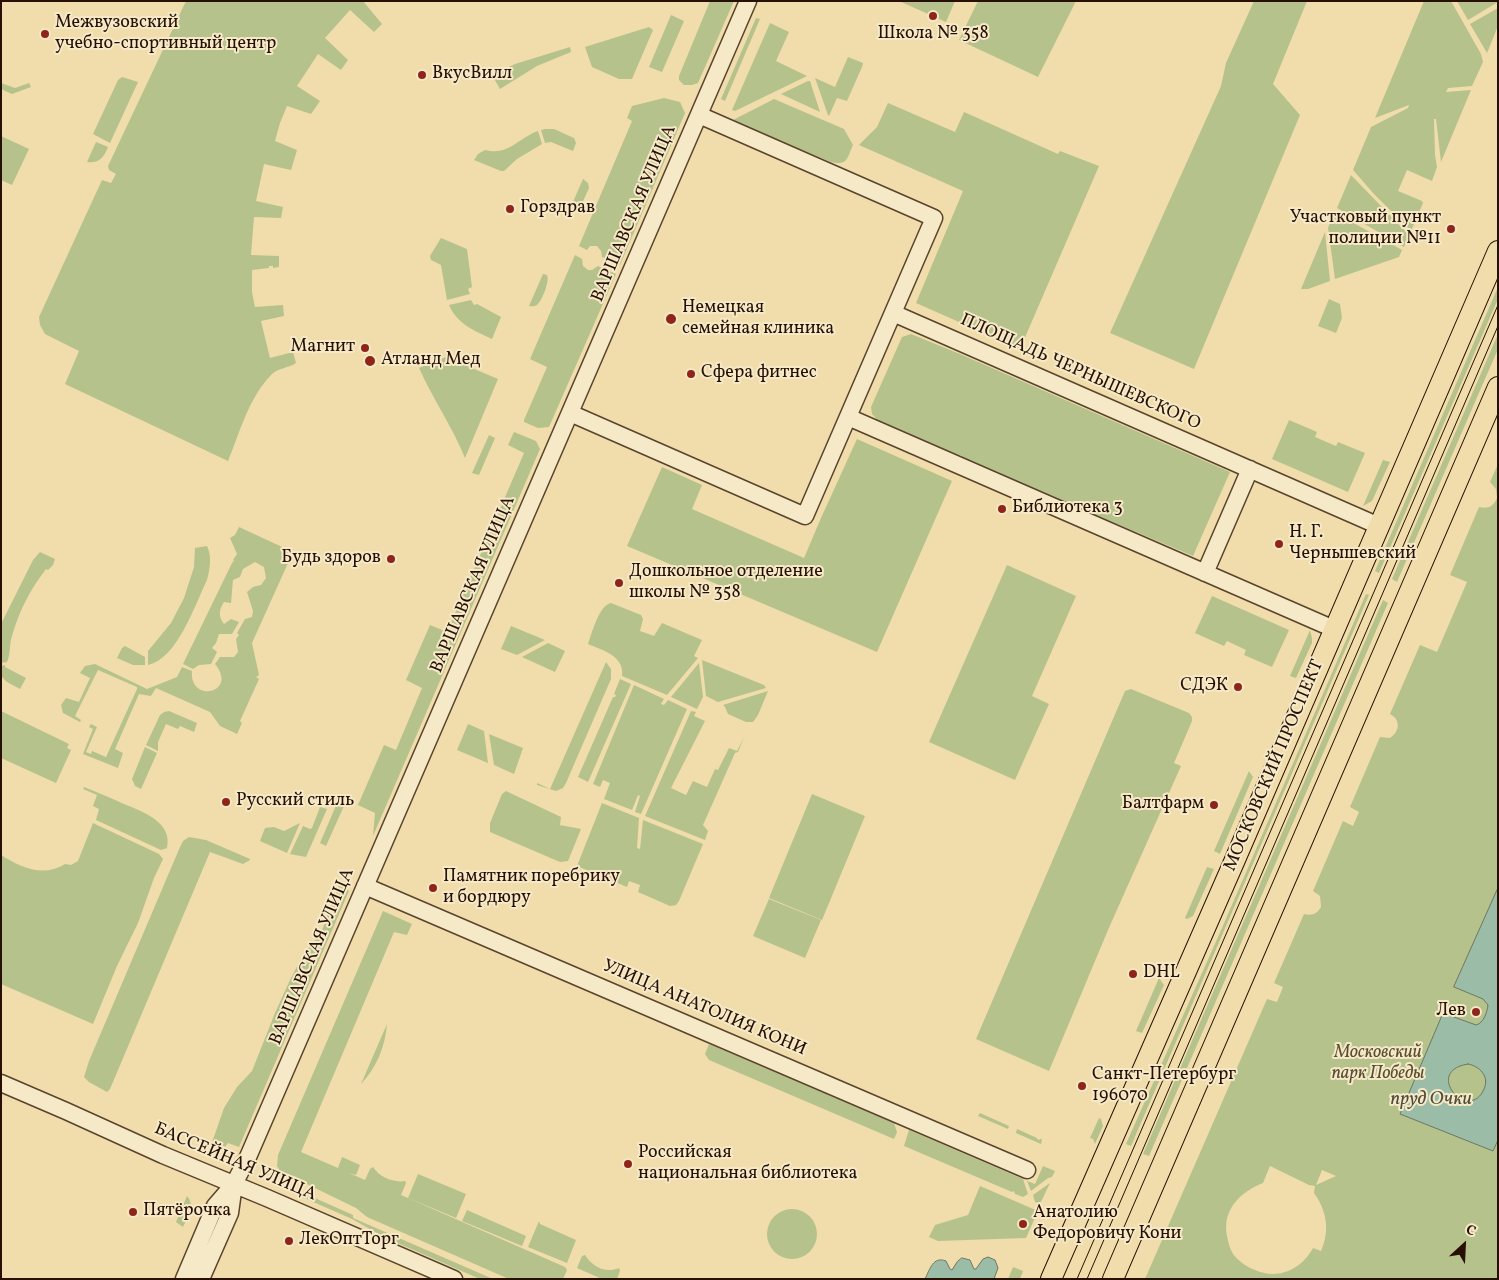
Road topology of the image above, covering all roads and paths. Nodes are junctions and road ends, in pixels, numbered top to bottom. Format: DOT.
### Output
graph roads {
  1 [pos="748,1"];
  2 [pos="699,115"];
  3 [pos="1498,252"];
  4 [pos="893,314"];
  5 [pos="1498,387"];
  6 [pos="570,413"];
  7 [pos="848,417"];
  8 [pos="1250,469"];
  9 [pos="1379,526"];
  10 [pos="1205,573"];
  11 [pos="1334,629"];
  12 [pos="365,886"];
  13 [pos="1,1083"];
  14 [pos="1027,1170"];
  15 [pos="234,1184"];
  16 [pos="184,1279"];
  17 [pos="202,1279"];
  18 [pos="454,1279"];
  19 [pos="1050,1279"];
  20 [pos="1113,1279"];
  1 -- 2 [label="street, ВАРШАВСКАЯ УЛИЦА"];
  2 -- 4 [label="street"];
  2 -- 6 [label="street, ВАРШАВСКАЯ УЛИЦА"];
  3 -- 9 [label="main road, МОСКОВСКИЙ ПРОСПЕКТ"];
  4 -- 7 [label="street"];
  4 -- 8 [label="street, ПЛОЩАДЬ ЧЕРНЫШЕВСКОГО"];
  5 -- 20 [label="main road"];
  6 -- 7 [label="street"];
  6 -- 12 [label="street, ВАРШАВСКАЯ УЛИЦА"];
  7 -- 10 [label="street"];
  8 -- 9 [label="street, ПЛОЩАДЬ ЧЕРНЫШЕВСКОГО"];
  8 -- 10 [label="street"];
  9 -- 11 [label="main road, МОСКОВСКИЙ ПРОСПЕКТ"];
  10 -- 11 [label="street"];
  11 -- 19 [label="main road, МОСКОВСКИЙ ПРОСПЕКТ"];
  12 -- 14 [label="street, УЛИЦА АНАТОЛИЯ КОНИ"];
  12 -- 15 [label="street, ВАРШАВСКАЯ УЛИЦА"];
  13 -- 15 [label="street, БАССЕЙНАЯ УЛИЦА"];
  15 -- 16 [label="street, ВАРШАВСКАЯ УЛИЦА"];
  15 -- 17 [label="street, ВАРШАВСКАЯ УЛИЦА"];
  15 -- 18 [label="street, БАССЕЙНАЯ УЛИЦА"];
}
